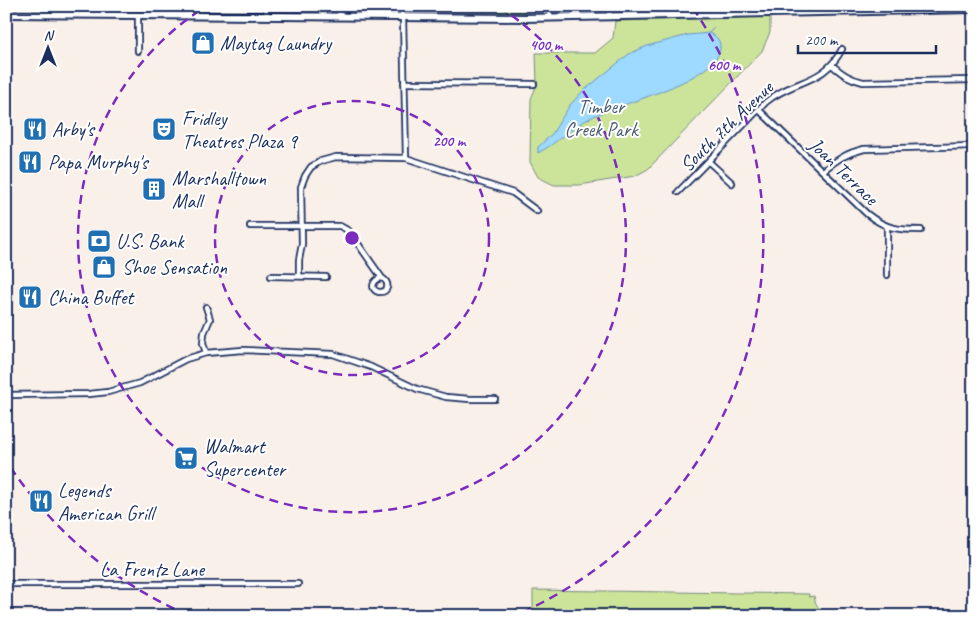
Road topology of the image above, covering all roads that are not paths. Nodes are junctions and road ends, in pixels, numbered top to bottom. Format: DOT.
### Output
graph roads {
  1 [pos="266,6"];
  2 [pos="338,6"];
  3 [pos="401,6"];
  4 [pos="550,6"];
  5 [pos="610,6"];
  6 [pos="974,9"];
  7 [pos="6,14"];
  8 [pos="138,16"];
  9 [pos="267,16"];
  10 [pos="340,16"];
  11 [pos="609,16"];
  12 [pos="403,17"];
  13 [pos="550,18"];
  14 [pos="842,48"];
  15 [pos="138,51"];
  16 [pos="832,65"];
  17 [pos="974,80"];
  18 [pos="404,83"];
  19 [pos="534,84"];
  20 [pos="759,110"];
  21 [pos="974,146"];
  22 [pos="406,158"];
  23 [pos="708,162"];
  24 [pos="823,171"];
  25 [pos="732,183"];
  26 [pos="678,192"];
  27 [pos="537,211"];
  28 [pos="250,226"];
  29 [pos="302,226"];
  30 [pos="887,227"];
  31 [pos="921,230"];
  32 [pos="887,275"];
  33 [pos="271,276"];
  34 [pos="299,276"];
  35 [pos="326,276"];
  36 [pos="382,278"];
  37 [pos="206,306"];
  38 [pos="206,353"];
  39 [pos="6,395"];
  40 [pos="495,399"];
  41 [pos="6,584"];
  42 [pos="298,584"];
  1 -- 9 [label="street"];
  2 -- 10 [label="street"];
  3 -- 12 [label="street"];
  4 -- 13 [label="street"];
  5 -- 11 [label="street"];
  6 -- 11 [label="street"];
  7 -- 8 [label="street"];
  8 -- 9 [label="street"];
  8 -- 15 [label="street"];
  9 -- 10 [label="street"];
  10 -- 12 [label="street"];
  11 -- 13 [label="street"];
  12 -- 13 [label="street"];
  12 -- 18 [label="street"];
  14 -- 16 [label="street, South 7th Avenue"];
  16 -- 17 [label="street"];
  16 -- 20 [label="street, South 7th Avenue"];
  18 -- 19 [label="street"];
  18 -- 22 [label="street"];
  20 -- 23 [label="street, South 7th Avenue"];
  20 -- 24 [label="street, Joan Terrace"];
  21 -- 24 [label="street"];
  22 -- 27 [label="street"];
  22 -- 29 [label="street"];
  23 -- 25 [label="street"];
  23 -- 26 [label="street, South 7th Avenue"];
  24 -- 30 [label="street, Joan Terrace"];
  28 -- 29 [label="street"];
  29 -- 34 [label="street"];
  29 -- 36 [label="street"];
  30 -- 31 [label="street, Joan Terrace"];
  30 -- 32 [label="street"];
  33 -- 34 [label="street"];
  34 -- 35 [label="street"];
  37 -- 38 [label="street"];
  38 -- 39 [label="street"];
  38 -- 40 [label="street"];
  41 -- 42 [label="street, La Frentz Lane"];
}
